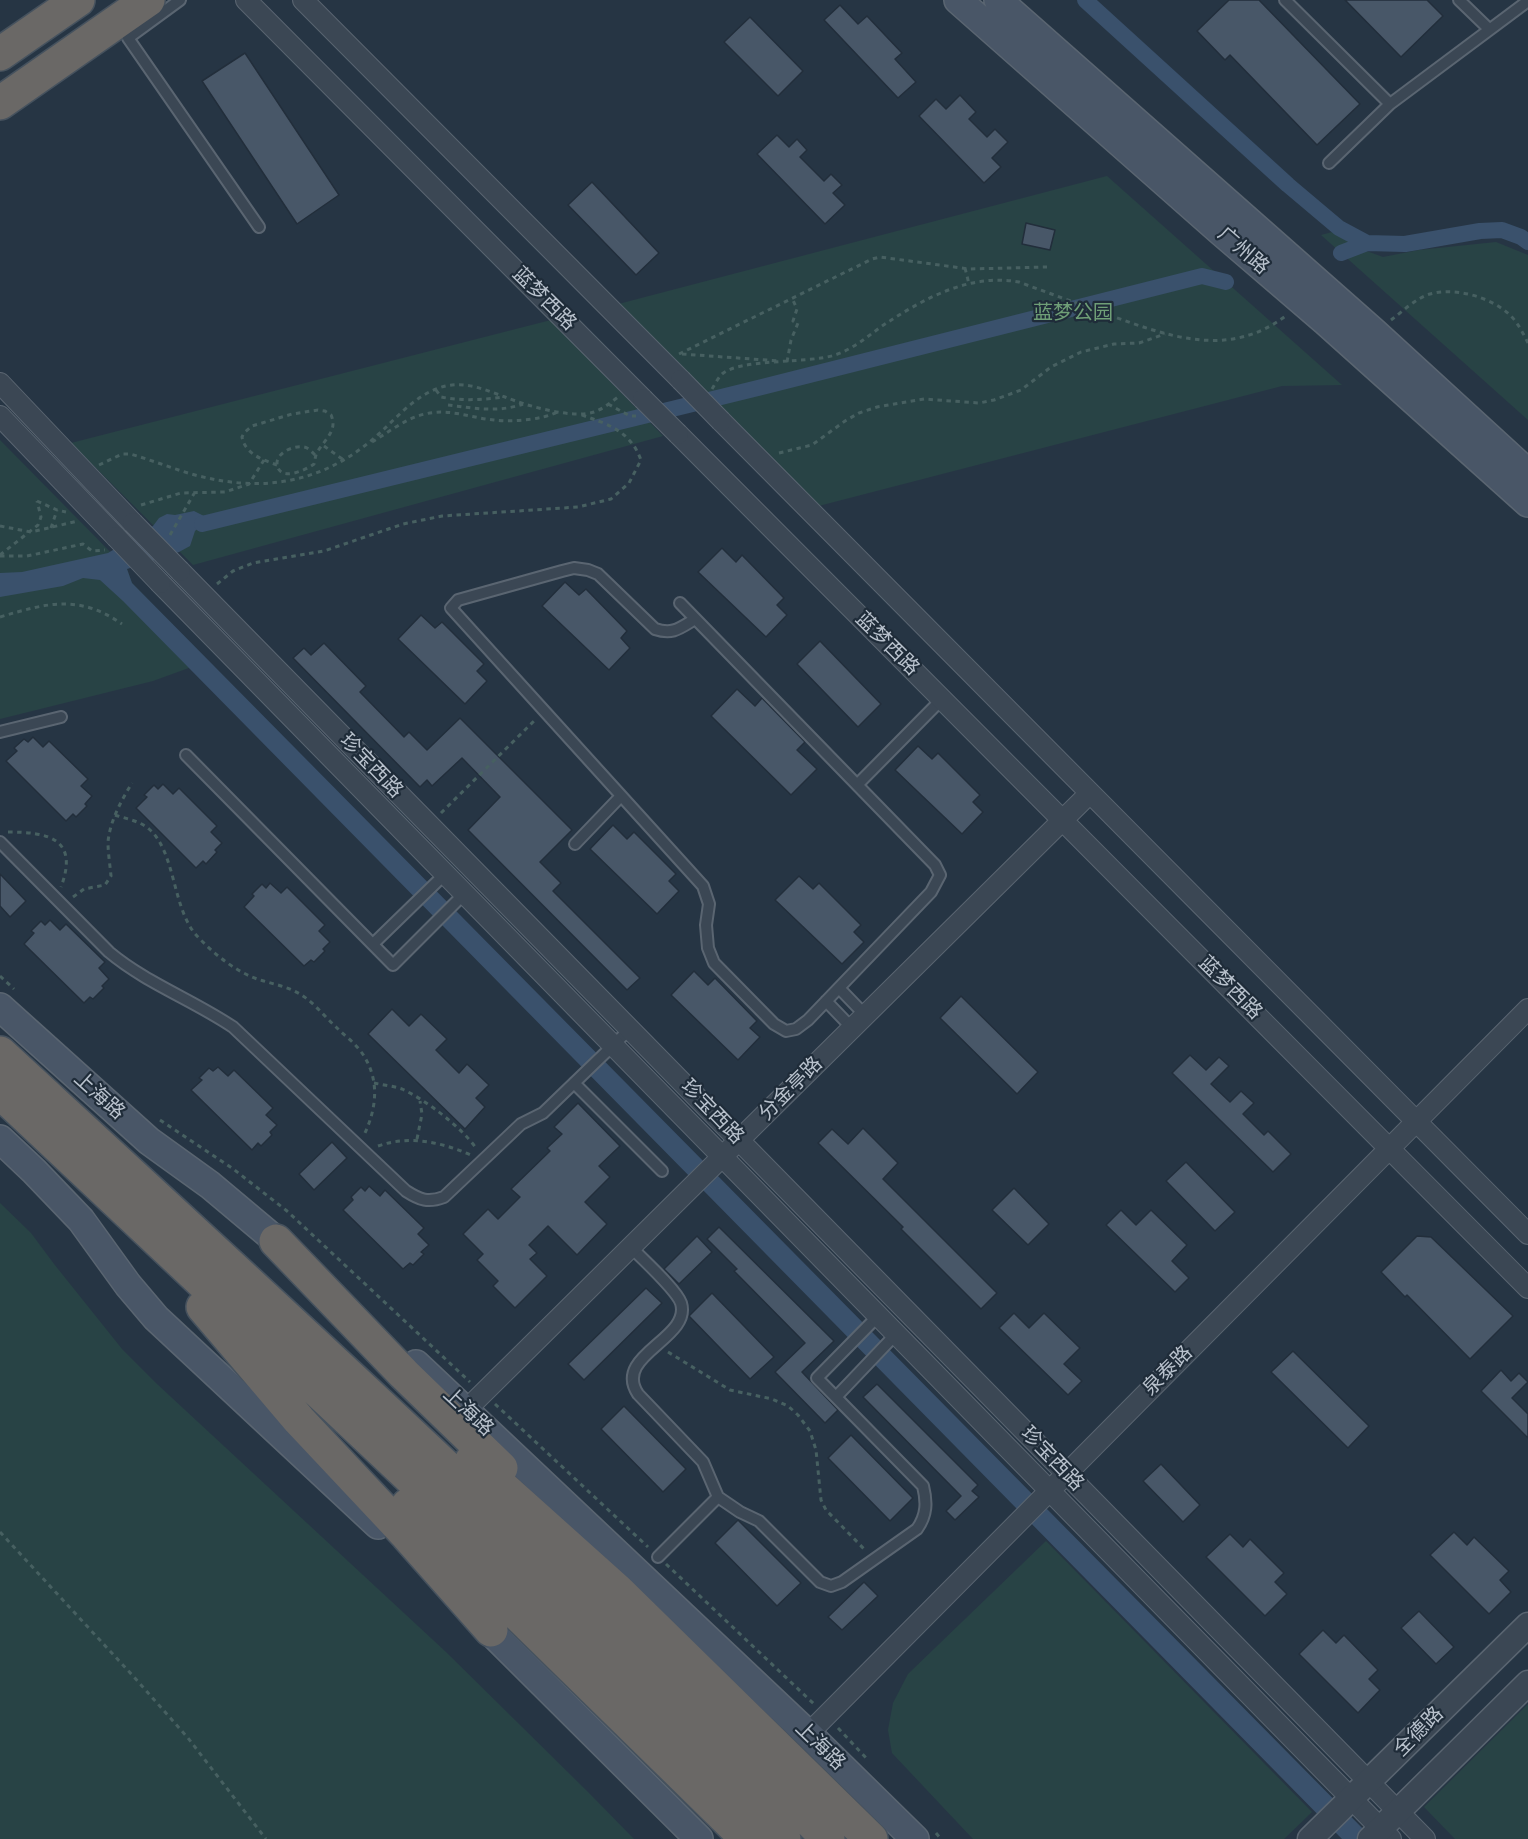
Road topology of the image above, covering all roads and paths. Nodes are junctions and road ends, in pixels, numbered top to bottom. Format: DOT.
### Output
graph roads {
  1 [pos="78,0"];
  2 [pos="148,0"];
  3 [pos="180,0"];
  4 [pos="246,0"];
  5 [pos="303,0"];
  6 [pos="958,0"];
  7 [pos="998,0"];
  8 [pos="1285,0"];
  9 [pos="1459,0"];
  10 [pos="1528,1"];
  11 [pos="1489,29"];
  12 [pos="0,54"];
  13 [pos="0,103"];
  14 [pos="1390,104"];
  15 [pos="1329,163"];
  16 [pos="259,227"];
  17 [pos="1047,267"];
  18 [pos="965,268"];
  19 [pos="970,284"];
  20 [pos="792,298"];
  21 [pos="1304,303"];
  22 [pos="1374,332"];
  23 [pos="1165,334"];
  24 [pos="1528,343"];
  25 [pos="671,358"];
  26 [pos="0,383"];
  27 [pos="436,390"];
  28 [pos="711,390"];
  29 [pos="505,397"];
  30 [pos="449,399"];
  31 [pos="640,400"];
  32 [pos="524,404"];
  33 [pos="608,404"];
  34 [pos="448,405"];
  35 [pos="559,411"];
  36 [pos="446,412"];
  37 [pos="574,412"];
  38 [pos="0,416"];
  39 [pos="323,446"];
  40 [pos="366,446"];
  41 [pos="753,453"];
  42 [pos="316,456"];
  43 [pos="264,460"];
  44 [pos="345,460"];
  45 [pos="277,465"];
  46 [pos="85,473"];
  47 [pos="1528,473"];
  48 [pos="249,484"];
  49 [pos="195,492"];
  50 [pos="37,501"];
  51 [pos="1528,503"];
  52 [pos="57,510"];
  53 [pos="126,516"];
  54 [pos="97,517"];
  55 [pos="0,526"];
  56 [pos="51,528"];
  57 [pos="31,532"];
  58 [pos="160,534"];
  59 [pos="115,541"];
  60 [pos="0,556"];
  61 [pos="213,587"];
  62 [pos="680,603"];
  63 [pos="0,617"];
  64 [pos="695,619"];
  65 [pos="122,624"];
  66 [pos="942,699"];
  67 [pos="544,711"];
  68 [pos="61,717"];
  69 [pos="0,732"];
  70 [pos="186,755"];
  71 [pos="132,783"];
  72 [pos="857,784"];
  73 [pos="1090,793"];
  74 [pos="621,796"];
  75 [pos="115,815"];
  76 [pos="1062,820"];
  77 [pos="429,825"];
  78 [pos="0,831"];
  79 [pos="0,842"];
  80 [pos="575,844"];
  81 [pos="445,873"];
  82 [pos="465,894"];
  83 [pos="59,902"];
  84 [pos="373,944"];
  85 [pos="838,988"];
  86 [pos="826,1001"];
  87 [pos="0,1007"];
  88 [pos="1528,1009"];
  89 [pos="859,1021"];
  90 [pos="630,1029"];
  91 [pos="613,1046"];
  92 [pos="0,1053"];
  93 [pos="374,1083"];
  94 [pos="574,1083"];
  95 [pos="0,1092"];
  96 [pos="420,1101"];
  97 [pos="1416,1121"];
  98 [pos="0,1139"];
  99 [pos="417,1139"];
  100 [pos="739,1140"];
  101 [pos="1389,1148"];
  102 [pos="83,1149"];
  103 [pos="362,1149"];
  104 [pos="722,1157"];
  105 [pos="483,1160"];
  106 [pos="662,1171"];
  107 [pos="1528,1234"];
  108 [pos="276,1241"];
  109 [pos="630,1248"];
  110 [pos="1528,1288"];
  111 [pos="199,1302"];
  112 [pos="878,1316"];
  113 [pos="896,1335"];
  114 [pos="656,1345"];
  115 [pos="836,1397"];
  116 [pos="466,1410"];
  117 [pos="1066,1473"];
  118 [pos="1049,1491"];
  119 [pos="718,1497"];
  120 [pos="0,1532"];
  121 [pos="658,1557"];
  122 [pos="874,1559"];
  123 [pos="618,1591"];
  124 [pos="1528,1625"];
  125 [pos="491,1630"];
  126 [pos="1528,1683"];
  127 [pos="808,1734"];
  128 [pos="1369,1782"];
  129 [pos="1352,1798"];
  130 [pos="1399,1812"];
  131 [pos="1381,1835"];
  132 [pos="912,1836"];
  133 [pos="266,1839"];
  134 [pos="699,1839"];
  135 [pos="747,1839"];
  136 [pos="784,1839"];
  137 [pos="828,1839"];
  138 [pos="871,1839"];
  139 [pos="1310,1839"];
  140 [pos="1425,1839"];
  1 -- 12 [label="highway"];
  2 -- 13 [label="highway"];
  3 -- 16 [label="lane"];
  4 -- 31 [label="street, 蓝梦西路"];
  5 -- 25 [label="street, 蓝梦西路"];
  6 -- 21 [label="main road, 广州路"];
  7 -- 22 [label="main road, 广州路"];
  8 -- 14 [label="lane"];
  9 -- 11 [label="lane"];
  10 -- 11 [label="lane"];
  11 -- 14 [label="lane"];
  14 -- 15 [label="lane"];
  17 -- 18 [label="path"];
  18 -- 19 [label="path"];
  18 -- 20 [label="path"];
  19 -- 23 [label="path"];
  19 -- 28 [label="path"];
  20 -- 25 [label="path"];
  20 -- 25 [label="path"];
  21 -- 23 [label="path"];
  21 -- 51 [label="main road, 广州路"];
  22 -- 24 [label="path"];
  22 -- 47 [label="main road, 广州路"];
  23 -- 41 [label="path"];
  25 -- 41 [label="street, 蓝梦西路, bridge"];
  26 -- 46 [label="street, 珍宝西路"];
  27 -- 29 [label="path"];
  27 -- 30 [label="path"];
  27 -- 40 [label="path"];
  29 -- 30 [label="path"];
  29 -- 32 [label="path"];
  30 -- 34 [label="path"];
  31 -- 33 [label="path"];
  31 -- 33 [label="path"];
  31 -- 66 [label="street, 蓝梦西路, bridge"];
  32 -- 34 [label="path"];
  32 -- 35 [label="path"];
  33 -- 37 [label="path"];
  34 -- 36 [label="path"];
  35 -- 36 [label="path"];
  35 -- 37 [label="path"];
  36 -- 40 [label="path"];
  37 -- 61 [label="path"];
  38 -- 54 [label="street, 珍宝西路"];
  39 -- 42 [label="path"];
  39 -- 43 [label="path"];
  39 -- 44 [label="path"];
  40 -- 44 [label="path"];
  41 -- 73 [label="street, 蓝梦西路"];
  42 -- 45 [label="path"];
  42 -- 45 [label="path"];
  43 -- 45 [label="path"];
  43 -- 48 [label="path"];
  44 -- 48 [label="path"];
  46 -- 48 [label="path"];
  46 -- 53 [label="street, 珍宝西路"];
  48 -- 49 [label="path"];
  49 -- 53 [label="path"];
  49 -- 58 [label="path"];
  50 -- 57 [label="path"];
  52 -- 56 [label="path"];
  53 -- 77 [label="street, 珍宝西路, bridge"];
  54 -- 56 [label="path"];
  54 -- 59 [label="street, 珍宝西路"];
  55 -- 57 [label="path"];
  56 -- 57 [label="path"];
  57 -- 60 [label="path"];
  59 -- 60 [label="path"];
  59 -- 81 [label="street, 珍宝西路, bridge"];
  62 -- 64 [label="lane"];
  63 -- 65 [label="path"];
  64 -- 67 [label="lane"];
  64 -- 72 [label="lane"];
  66 -- 72 [label="lane"];
  66 -- 76 [label="street, 蓝梦西路"];
  67 -- 74 [label="lane"];
  67 -- 77 [label="path"];
  68 -- 69 [label="lane"];
  70 -- 84 [label="lane"];
  71 -- 75 [label="path"];
  72 -- 85 [label="lane"];
  73 -- 76 [label="street, 分金亭路"];
  73 -- 97 [label="street, 蓝梦西路"];
  74 -- 80 [label="lane"];
  74 -- 86 [label="lane"];
  75 -- 83 [label="path"];
  75 -- 93 [label="path"];
  76 -- 89 [label="street, 分金亭路"];
  76 -- 101 [label="street, 蓝梦西路"];
  77 -- 90 [label="street, 珍宝西路"];
  78 -- 83 [label="path"];
  79 -- 83 [label="lane"];
  81 -- 82 [label="street, 珍宝西路"];
  81 -- 84 [label="lane"];
  82 -- 84 [label="lane"];
  82 -- 91 [label="street, 珍宝西路"];
  83 -- 103 [label="lane"];
  85 -- 86 [label="lane"];
  85 -- 89 [label="lane"];
  86 -- 89 [label="lane"];
  87 -- 108 [label="main road, 上海路"];
  88 -- 97 [label="street, 泉泰路"];
  89 -- 100 [label="street, 分金亭路"];
  90 -- 91 [label="lane"];
  90 -- 100 [label="street, 珍宝西路"];
  91 -- 94 [label="lane"];
  91 -- 104 [label="street, 珍宝西路"];
  92 -- 102 [label="highway, 上海路"];
  93 -- 96 [label="path"];
  93 -- 103 [label="path"];
  94 -- 105 [label="lane"];
  94 -- 106 [label="lane"];
  95 -- 102 [label="highway, 上海路"];
  96 -- 99 [label="path"];
  96 -- 105 [label="path"];
  97 -- 101 [label="street, 泉泰路"];
  97 -- 107 [label="street, 蓝梦西路"];
  98 -- 125 [label="main road"];
  99 -- 103 [label="path"];
  99 -- 105 [label="path"];
  100 -- 104 [label="street, 分金亭路"];
  100 -- 117 [label="street, 珍宝西路"];
  101 -- 110 [label="street, 蓝梦西路"];
  101 -- 117 [label="street, 泉泰路"];
  102 -- 111 [label="highway"];
  102 -- 123 [label="highway"];
  102 -- 136 [label="highway, 上海路"];
  102 -- 137 [label="highway, 上海路"];
  103 -- 105 [label="lane"];
  104 -- 109 [label="street, 分金亭路"];
  104 -- 112 [label="street, 珍宝西路"];
  108 -- 116 [label="main road, 上海路"];
  108 -- 123 [label="highway"];
  109 -- 114 [label="lane"];
  109 -- 116 [label="street, 分金亭路"];
  111 -- 125 [label="highway"];
  111 -- 135 [label="highway"];
  112 -- 113 [label="street, 珍宝西路"];
  112 -- 115 [label="lane"];
  113 -- 115 [label="lane"];
  113 -- 118 [label="street, 珍宝西路"];
  114 -- 119 [label="lane"];
  114 -- 122 [label="path"];
  115 -- 122 [label="lane"];
  116 -- 127 [label="main road, 上海路"];
  117 -- 118 [label="street, 泉泰路"];
  117 -- 128 [label="street, 珍宝西路"];
  118 -- 127 [label="street, 泉泰路"];
  118 -- 129 [label="street, 珍宝西路"];
  119 -- 121 [label="lane"];
  119 -- 122 [label="lane"];
  120 -- 133 [label="path"];
  123 -- 138 [label="highway"];
  124 -- 128 [label="street, 全德路"];
  125 -- 134 [label="main road"];
  126 -- 130 [label="street"];
  127 -- 132 [label="main road, 上海路"];
  128 -- 129 [label="street, 全德路"];
  128 -- 130 [label="street, 珍宝西路"];
  129 -- 131 [label="street, 珍宝西路"];
  129 -- 139 [label="street, 全德路"];
  130 -- 131 [label="street"];
  130 -- 140 [label="street, 珍宝西路"];
}
